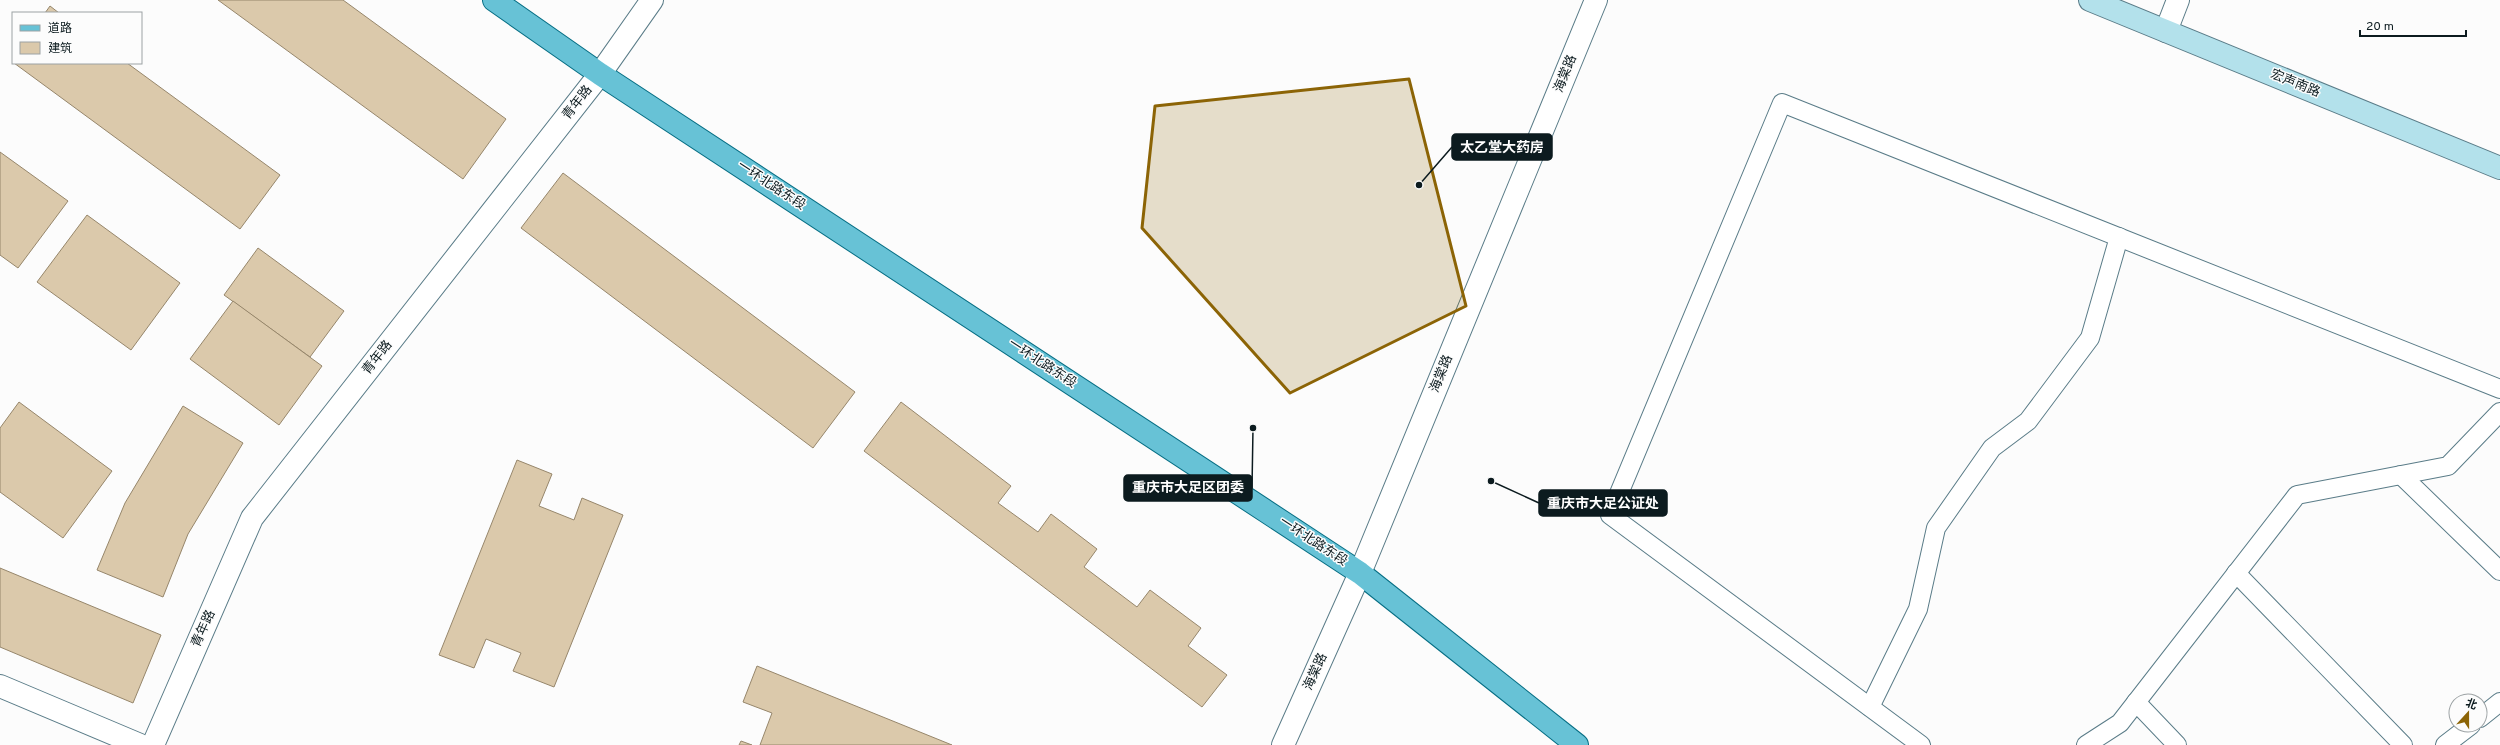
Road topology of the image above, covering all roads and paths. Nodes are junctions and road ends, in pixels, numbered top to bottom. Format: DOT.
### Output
graph roads {
  1 [pos="494,0"];
  2 [pos="652,0"];
  3 [pos="1596,0"];
  4 [pos="2090,0"];
  5 [pos="2178,0"];
  6 [pos="2166,31"];
  7 [pos="600,74"];
  8 [pos="2500,168"];
  9 [pos="2119,237"];
  10 [pos="2500,389"];
  11 [pos="2500,412"];
  12 [pos="2401,475"];
  13 [pos="2500,571"];
  14 [pos="1360,573"];
  15 [pos="2236,573"];
  16 [pos="0,686"];
  17 [pos="2136,702"];
  18 [pos="2500,702"];
  19 [pos="1870,707"];
  20 [pos="2488,712"];
  21 [pos="2461,733"];
  22 [pos="140,745"];
  23 [pos="153,745"];
  24 [pos="1283,745"];
  25 [pos="1578,745"];
  26 [pos="1921,745"];
  27 [pos="2086,745"];
  28 [pos="2177,745"];
  29 [pos="2403,745"];
  30 [pos="2445,745"];
  1 -- 7 [label="main road, 一环北路东段"];
  2 -- 7 [label="street, 青年路"];
  3 -- 14 [label="street, 海棠路"];
  4 -- 6 [label="street, 宏声南路"];
  5 -- 6 [label="street"];
  6 -- 8 [label="street, 宏声南路"];
  7 -- 14 [label="main road, 一环北路东段"];
  7 -- 23 [label="street, 青年路"];
  9 -- 10 [label="lane"];
  9 -- 19 [label="lane"];
  9 -- 19 [label="lane"];
  11 -- 12 [label="lane"];
  12 -- 13 [label="lane"];
  12 -- 15 [label="lane"];
  14 -- 24 [label="street, 海棠路"];
  14 -- 25 [label="main road, 一环北路东段"];
  15 -- 17 [label="lane"];
  15 -- 29 [label="lane"];
  16 -- 22 [label="street"];
  17 -- 27 [label="lane"];
  17 -- 28 [label="lane"];
  18 -- 20 [label="lane"];
  19 -- 26 [label="lane"];
  21 -- 30 [label="lane"];
}
